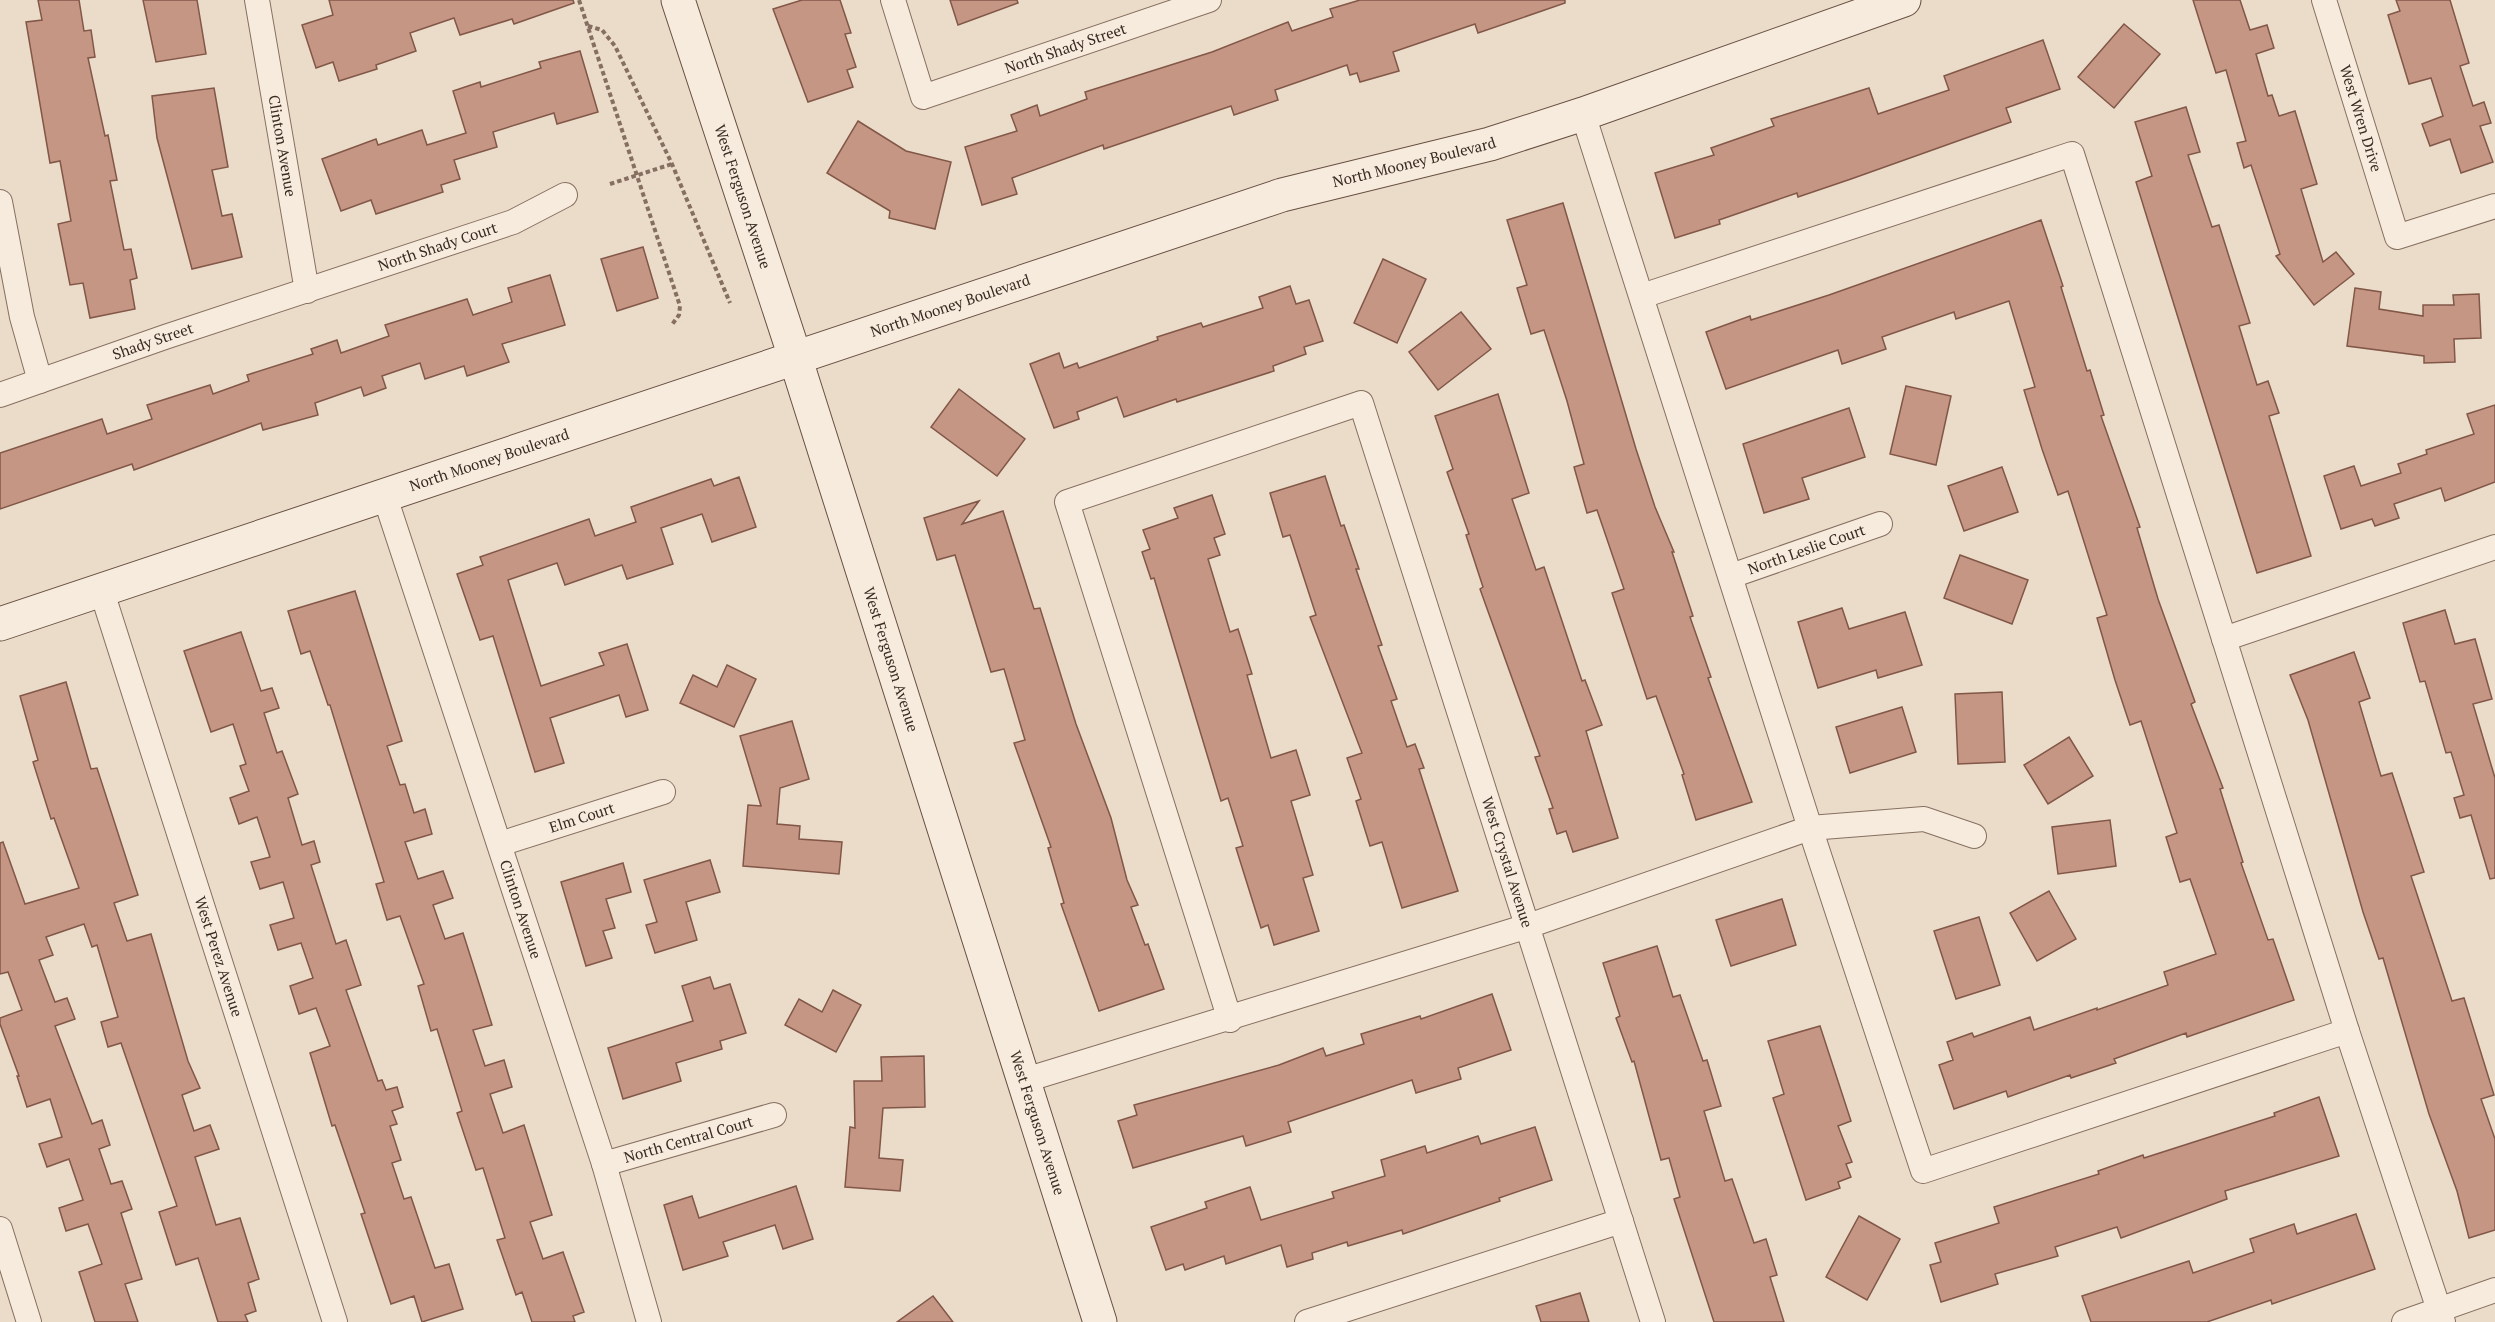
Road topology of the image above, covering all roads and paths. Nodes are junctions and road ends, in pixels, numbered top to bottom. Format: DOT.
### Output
graph roads {
  1 [pos="257,0"];
  2 [pos="579,0"];
  3 [pos="678,0"];
  4 [pos="893,0"];
  5 [pos="1209,0"];
  6 [pos="1904,0"];
  7 [pos="2324,0"];
  8 [pos="588,26"];
  9 [pos="1583,114"];
  10 [pos="672,164"];
  11 [pos="637,175"];
  12 [pos="610,184"];
  13 [pos="565,195"];
  14 [pos="0,202"];
  15 [pos="2495,206"];
  16 [pos="307,291"];
  17 [pos="1642,296"];
  18 [pos="730,303"];
  19 [pos="670,326"];
  20 [pos="795,357"];
  21 [pos="40,381"];
  22 [pos="0,395"];
  23 [pos="385,497"];
  24 [pos="1880,524"];
  25 [pos="2495,547"];
  26 [pos="1731,576"];
  27 [pos="101,589"];
  28 [pos="0,624"];
  29 [pos="2224,639"];
  30 [pos="663,792"];
  31 [pos="1810,828"];
  32 [pos="1974,836"];
  33 [pos="501,844"];
  34 [pos="1528,926"];
  35 [pos="1230,1020"];
  36 [pos="2347,1031"];
  37 [pos="1022,1081"];
  38 [pos="774,1115"];
  39 [pos="604,1164"];
  40 [pos="1621,1221"];
  41 [pos="0,1229"];
  42 [pos="2495,1290"];
  43 [pos="2441,1316"];
  44 [pos="29,1322"];
  45 [pos="335,1322"];
  46 [pos="649,1322"];
  47 [pos="1100,1322"];
  48 [pos="1307,1322"];
  49 [pos="1653,1322"];
  50 [pos="2404,1322"];
  1 -- 16 [label="street, Clinton Avenue"];
  2 -- 8 [label="path"];
  3 -- 20 [label="street, West Ferguson Avenue"];
  4 -- 5 [label="street, North Shady Street"];
  6 -- 9 [label="street, North Mooney Boulevard"];
  7 -- 15 [label="street, West Wren Drive"];
  8 -- 10 [label="path"];
  8 -- 11 [label="path"];
  9 -- 17 [label="street"];
  9 -- 20 [label="street, North Mooney Boulevard"];
  10 -- 11 [label="path"];
  10 -- 18 [label="path"];
  11 -- 12 [label="path"];
  11 -- 19 [label="path"];
  13 -- 16 [label="street, North Shady Court"];
  14 -- 21 [label="street"];
  16 -- 21 [label="street, Shady Street"];
  17 -- 26 [label="street"];
  17 -- 29 [label="street"];
  20 -- 23 [label="street, North Mooney Boulevard"];
  20 -- 37 [label="street, West Ferguson Avenue"];
  21 -- 22 [label="street, Shady Street"];
  23 -- 27 [label="street, North Mooney Boulevard"];
  23 -- 33 [label="street, Clinton Avenue"];
  24 -- 26 [label="street, North Leslie Court"];
  25 -- 29 [label="street"];
  26 -- 31 [label="street"];
  27 -- 28 [label="street, North Mooney Boulevard"];
  27 -- 45 [label="street, West Perez Avenue"];
  29 -- 36 [label="street"];
  30 -- 33 [label="street, Elm Court"];
  31 -- 32 [label="street"];
  31 -- 34 [label="street"];
  31 -- 36 [label="street"];
  33 -- 39 [label="street, Clinton Avenue"];
  34 -- 35 [label="street"];
  34 -- 35 [label="street, West Crystal Avenue"];
  34 -- 40 [label="street, West Crystal Avenue"];
  35 -- 37 [label="street"];
  36 -- 43 [label="street"];
  37 -- 47 [label="street, West Ferguson Avenue"];
  38 -- 39 [label="street, North Central Court"];
  39 -- 46 [label="street, Clinton Avenue"];
  40 -- 48 [label="street"];
  40 -- 49 [label="street, West Crystal Avenue"];
  41 -- 44 [label="street"];
  42 -- 43 [label="street"];
  43 -- 50 [label="street"];
}
